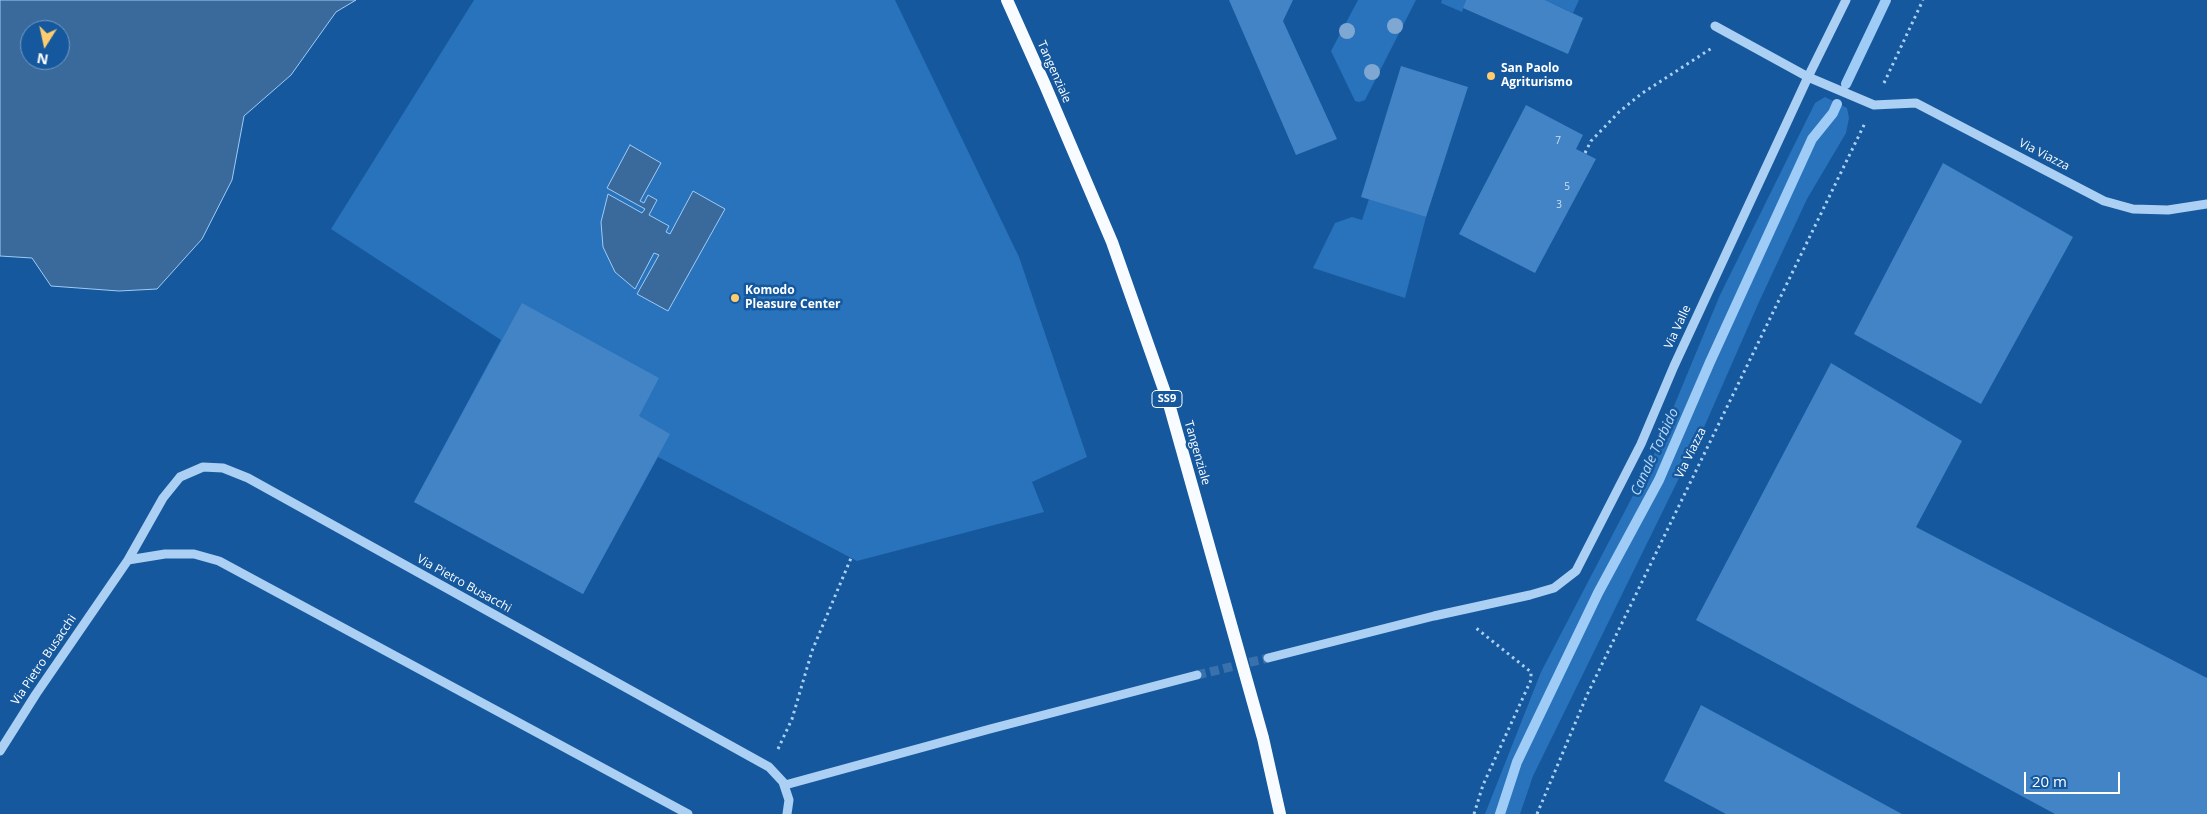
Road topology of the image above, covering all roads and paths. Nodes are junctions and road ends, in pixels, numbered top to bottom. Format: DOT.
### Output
graph roads {
  1 [pos="1007,0"];
  2 [pos="1846,0"];
  3 [pos="1923,0"];
  4 [pos="1716,26"];
  5 [pos="1714,47"];
  6 [pos="1808,77"];
  7 [pos="1874,105"];
  8 [pos="1585,153"];
  9 [pos="2207,204"];
  10 [pos="850,558"];
  11 [pos="128,560"];
  12 [pos="1460,612"];
  13 [pos="1268,658"];
  14 [pos="1197,675"];
  15 [pos="0,750"];
  16 [pos="770,767"];
  17 [pos="784,785"];
  18 [pos="688,814"];
  19 [pos="787,814"];
  20 [pos="1280,814"];
  21 [pos="1474,814"];
  22 [pos="1536,814"];
  1 -- 20 [label="main road, Tangenziale / SS9"];
  2 -- 6 [label="street, Via Valle"];
  3 -- 7 [label="path, Via Viazza"];
  4 -- 6 [label="street, Via Viazza"];
  5 -- 8 [label="path"];
  6 -- 7 [label="street, Via Viazza"];
  6 -- 12 [label="street, Via Valle"];
  7 -- 9 [label="street, Via Viazza"];
  7 -- 22 [label="path, Via Viazza"];
  10 -- 16 [label="path"];
  11 -- 15 [label="street, Via Pietro Busacchi"];
  11 -- 16 [label="street, Via Pietro Busacchi"];
  11 -- 18 [label="street"];
  12 -- 13 [label="street, Via Valle"];
  12 -- 21 [label="path"];
  14 -- 17 [label="street"];
  16 -- 17 [label="street, Via Pietro Busacchi"];
  17 -- 19 [label="street, Via Pietro Busacchi"];
}
